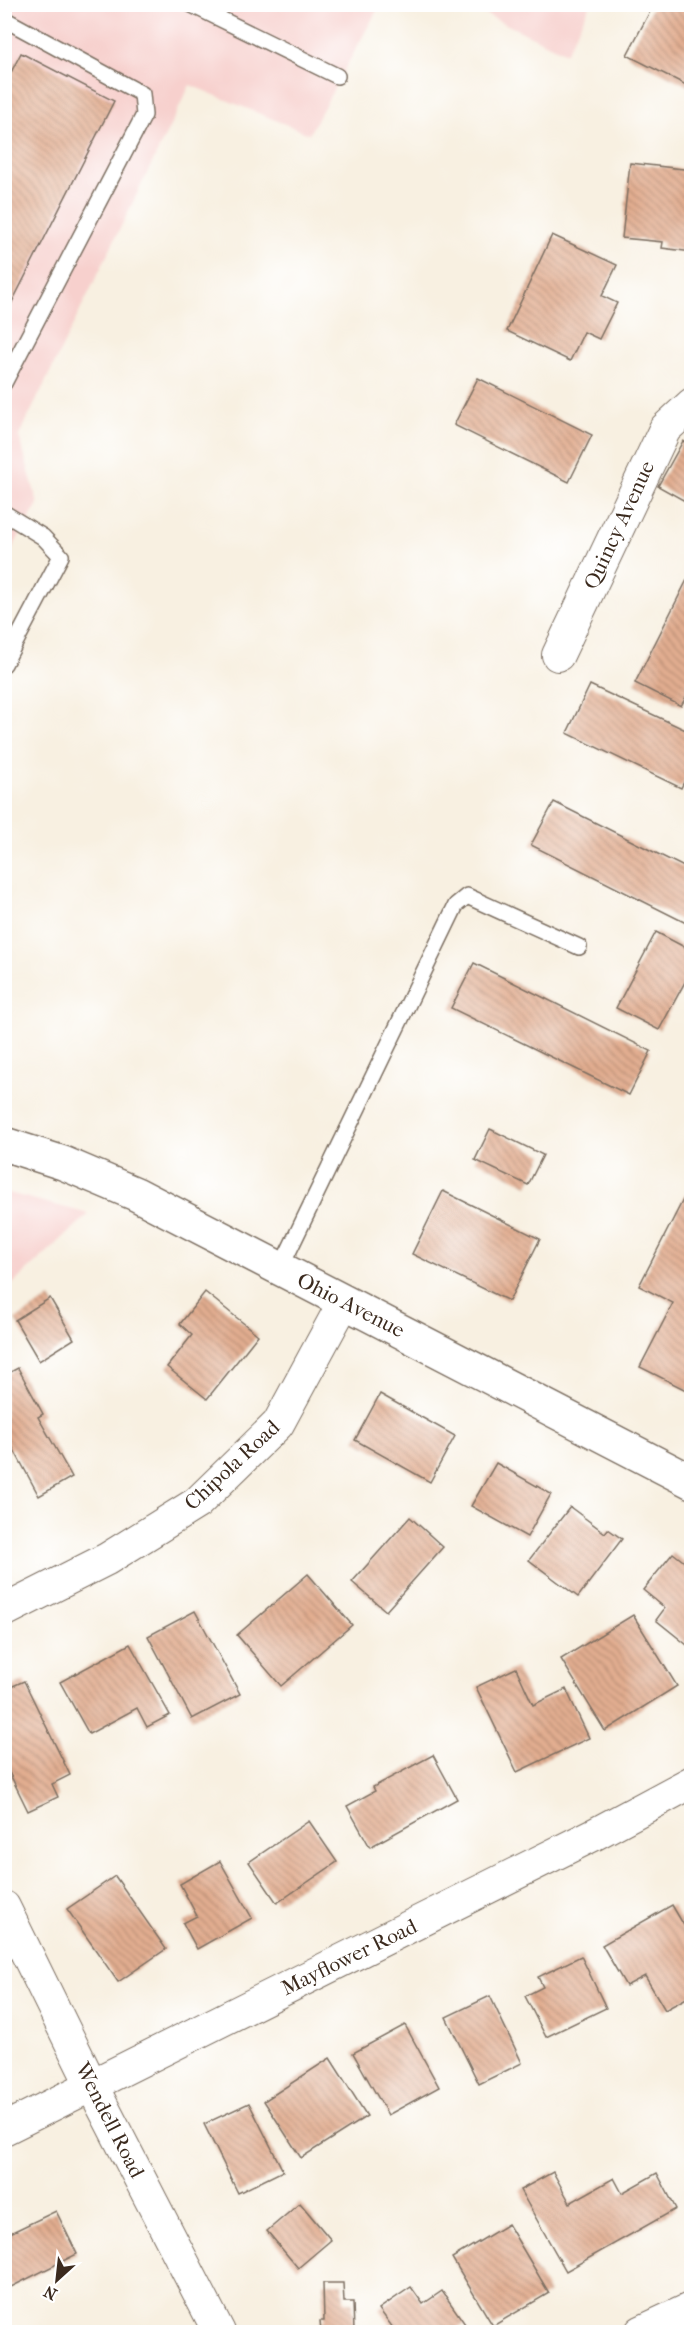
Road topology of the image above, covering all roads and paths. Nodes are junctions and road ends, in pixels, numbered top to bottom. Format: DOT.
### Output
graph roads {
  1 [pos="190,4"];
  2 [pos="4,19"];
  3 [pos="338,76"];
  4 [pos="4,383"];
  5 [pos="692,404"];
  6 [pos="4,513"];
  7 [pos="558,655"];
  8 [pos="4,664"];
  9 [pos="579,947"];
  10 [pos="4,1144"];
  11 [pos="280,1269"];
  12 [pos="344,1302"];
  13 [pos="692,1482"];
  14 [pos="4,1611"];
  15 [pos="692,1782"];
  16 [pos="4,1906"];
  17 [pos="91,2084"];
  18 [pos="4,2129"];
  19 [pos="692,2308"];
  20 [pos="219,2332"];
  21 [pos="641,2332"];
  1 -- 3 [label="lane"];
  2 -- 4 [label="lane"];
  5 -- 7 [label="street, Quincy Avenue"];
  6 -- 8 [label="lane"];
  9 -- 11 [label="lane"];
  10 -- 11 [label="street, Ohio Avenue"];
  11 -- 12 [label="street, Ohio Avenue"];
  12 -- 13 [label="street, Ohio Avenue"];
  12 -- 14 [label="street, Chipola Road"];
  15 -- 17 [label="street, Mayflower Road"];
  16 -- 17 [label="street, Wendell Road"];
  17 -- 18 [label="street, Mayflower Road"];
  17 -- 20 [label="street, Wendell Road"];
  19 -- 21 [label="street"];
}
